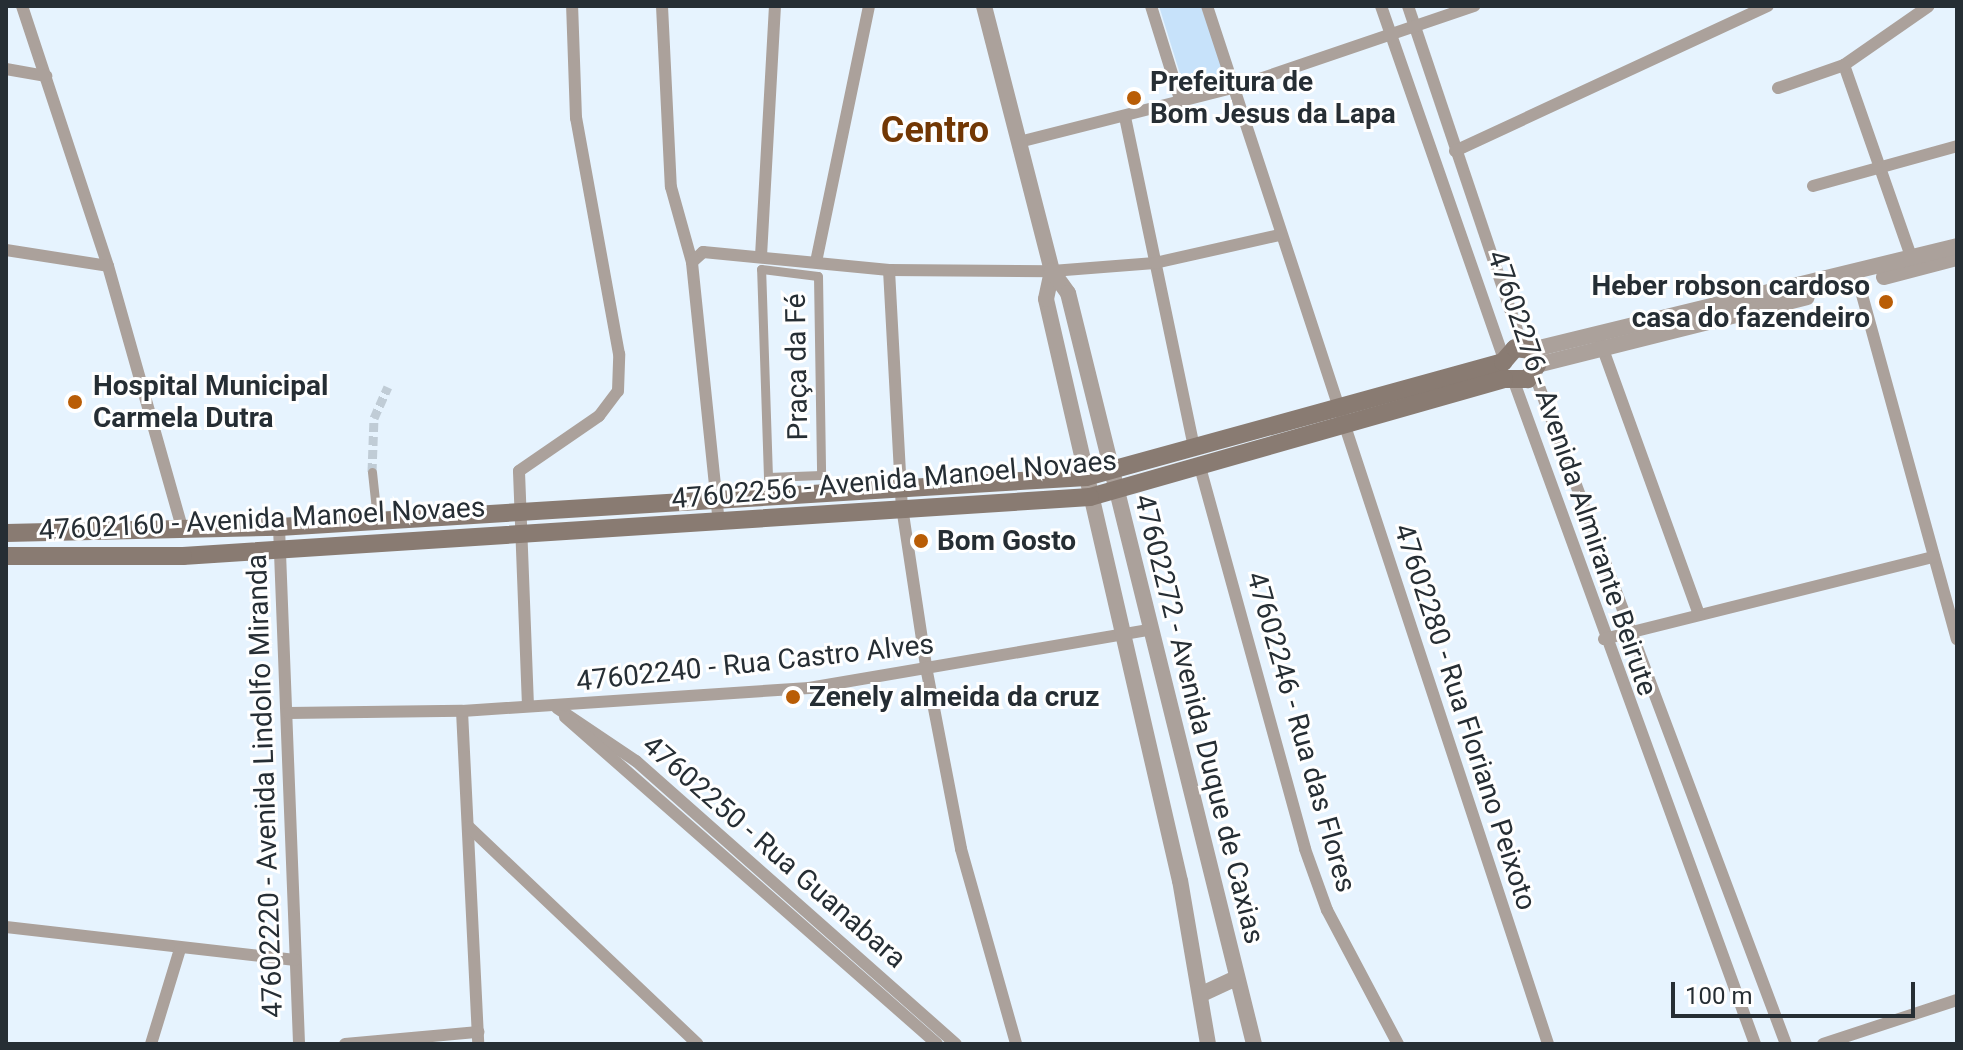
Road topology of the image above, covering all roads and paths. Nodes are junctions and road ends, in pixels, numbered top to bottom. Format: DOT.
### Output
graph roads {
  1 [pos="22,6"];
  2 [pos="572,6"];
  3 [pos="662,6"];
  4 [pos="775,6"];
  5 [pos="869,6"];
  6 [pos="984,6"];
  7 [pos="1151,6"];
  8 [pos="1207,6"];
  9 [pos="1381,6"];
  10 [pos="1408,6"];
  11 [pos="1474,6"];
  12 [pos="1768,6"];
  13 [pos="1929,6"];
  14 [pos="1416,29"];
  15 [pos="1392,38"];
  16 [pos="1844,65"];
  17 [pos="6,69"];
  18 [pos="46,76"];
  19 [pos="1233,88"];
  20 [pos="1778,88"];
  21 [pos="1180,99"];
  22 [pos="1125,117"];
  23 [pos="1019,142"];
  24 [pos="1957,146"];
  25 [pos="1455,151"];
  26 [pos="1879,168"];
  27 [pos="1813,186"];
  28 [pos="1279,235"];
  29 [pos="1957,246"];
  30 [pos="6,250"];
  31 [pos="761,256"];
  32 [pos="1957,258"];
  33 [pos="692,262"];
  34 [pos="816,262"];
  35 [pos="1155,263"];
  36 [pos="1914,263"];
  37 [pos="108,266"];
  38 [pos="769,270"];
  39 [pos="889,270"];
  40 [pos="1052,271"];
  41 [pos="1858,278"];
  42 [pos="1600,343"];
  43 [pos="1521,364"];
  44 [pos="1420,394"];
  45 [pos="1337,405"];
  46 [pos="1342,424"];
  47 [pos="1194,448"];
  48 [pos="1200,467"];
  49 [pos="372,472"];
  50 [pos="1111,473"];
  51 [pos="1086,477"];
  52 [pos="1116,493"];
  53 [pos="1090,497"];
  54 [pos="902,498"];
  55 [pos="719,500"];
  56 [pos="517,512"];
  57 [pos="377,519"];
  58 [pos="719,524"];
  59 [pos="279,527"];
  60 [pos="183,531"];
  61 [pos="6,533"];
  62 [pos="520,535"];
  63 [pos="280,549"];
  64 [pos="6,556"];
  65 [pos="1934,557"];
  66 [pos="1699,615"];
  67 [pos="1150,630"];
  68 [pos="1632,630"];
  69 [pos="1123,635"];
  70 [pos="1604,639"];
  71 [pos="1957,639"];
  72 [pos="927,672"];
  73 [pos="528,706"];
  74 [pos="554,706"];
  75 [pos="462,711"];
  76 [pos="288,713"];
  77 [pos="469,827"];
  78 [pos="6,927"];
  79 [pos="1746,935"];
  80 [pos="1721,944"];
  81 [pos="180,949"];
  82 [pos="295,960"];
  83 [pos="1236,978"];
  84 [pos="1204,993"];
  85 [pos="1957,1000"];
  86 [pos="478,1038"];
  87 [pos="151,1044"];
  88 [pos="299,1044"];
  89 [pos="345,1044"];
  90 [pos="698,1044"];
  91 [pos="937,1044"];
  92 [pos="956,1044"];
  93 [pos="1016,1044"];
  94 [pos="1208,1044"];
  95 [pos="1254,1044"];
  96 [pos="1398,1044"];
  97 [pos="1548,1044"];
  98 [pos="1755,1044"];
  99 [pos="1786,1044"];
  100 [pos="1823,1044"];
  1 -- 18 [label="street"];
  2 -- 56 [label="street"];
  3 -- 33 [label="street"];
  4 -- 31 [label="street"];
  5 -- 34 [label="street"];
  6 -- 23 [label="street, 47602272 - Avenida Duque de Caxias"];
  7 -- 21 [label="street"];
  8 -- 19 [label="street, 47602280 - Rua Floriano Peixoto"];
  9 -- 15 [label="street, 47602276 - Avenida Almirante Beirute"];
  10 -- 14 [label="street"];
  11 -- 14 [label="street"];
  12 -- 25 [label="street"];
  13 -- 16 [label="street"];
  14 -- 15 [label="street"];
  14 -- 25 [label="street"];
  15 -- 19 [label="street"];
  15 -- 43 [label="street, 47602276 - Avenida Almirante Beirute"];
  16 -- 20 [label="street"];
  16 -- 26 [label="street"];
  17 -- 18 [label="street"];
  18 -- 37 [label="street"];
  19 -- 21 [label="street"];
  19 -- 28 [label="street, 47602280 - Rua Floriano Peixoto"];
  21 -- 22 [label="street"];
  22 -- 23 [label="street"];
  22 -- 35 [label="street"];
  23 -- 40 [label="street, 47602272 - Avenida Duque de Caxias"];
  24 -- 26 [label="street"];
  25 -- 43 [label="street"];
  26 -- 27 [label="street"];
  26 -- 36 [label="street"];
  28 -- 35 [label="street"];
  28 -- 45 [label="street, 47602280 - Rua Floriano Peixoto"];
  29 -- 36 [label="street"];
  30 -- 37 [label="street"];
  31 -- 33 [label="street"];
  31 -- 34 [label="street"];
  32 -- 36 [label="street"];
  33 -- 55 [label="street"];
  34 -- 39 [label="street"];
  35 -- 40 [label="street"];
  35 -- 47 [label="street"];
  36 -- 41 [label="street"];
  37 -- 60 [label="street"];
  38 -- 38 [label="street, Praça da Fé"];
  39 -- 40 [label="street"];
  39 -- 54 [label="street"];
  40 -- 50 [label="street, 47602272 - Avenida Duque de Caxias"];
  40 -- 51 [label="street, 47602272 - Avenida Duque de Caxias"];
  41 -- 42 [label="street"];
  41 -- 65 [label="street"];
  42 -- 43 [label="street"];
  42 -- 66 [label="street"];
  43 -- 44 [label="main road, 47602256 - Avenida Manoel Novaes"];
  43 -- 68 [label="street"];
  43 -- 70 [label="street, 47602276 - Avenida Almirante Beirute"];
  44 -- 45 [label="main road, 47602256 - Avenida Manoel Novaes"];
  44 -- 46 [label="main road, 47602256 - Avenida Manoel Novaes"];
  45 -- 46 [label="street, 47602280 - Rua Floriano Peixoto"];
  45 -- 47 [label="main road, 47602256 - Avenida Manoel Novaes"];
  46 -- 48 [label="main road, 47602256 - Avenida Manoel Novaes"];
  46 -- 97 [label="street, 47602280 - Rua Floriano Peixoto"];
  47 -- 50 [label="main road, 47602256 - Avenida Manoel Novaes"];
  48 -- 52 [label="main road, 47602256 - Avenida Manoel Novaes"];
  48 -- 96 [label="street, 47602246 - Rua das Flores"];
  49 -- 57 [label="street"];
  50 -- 51 [label="main road, 47602256 - Avenida Manoel Novaes"];
  50 -- 52 [label="street, 47602272 - Avenida Duque de Caxias"];
  51 -- 53 [label="street, 47602272 - Avenida Duque de Caxias"];
  51 -- 54 [label="main road, 47602256 - Avenida Manoel Novaes"];
  52 -- 53 [label="main road, 47602256 - Avenida Manoel Novaes"];
  52 -- 67 [label="street, 47602272 - Avenida Duque de Caxias"];
  53 -- 54 [label="main road, 47602256 - Avenida Manoel Novaes"];
  53 -- 69 [label="street, 47602272 - Avenida Duque de Caxias"];
  54 -- 55 [label="main road, 47602256 - Avenida Manoel Novaes"];
  54 -- 58 [label="main road, 47602256 - Avenida Manoel Novaes"];
  54 -- 72 [label="street"];
  55 -- 56 [label="main road, 47602256 - Avenida Manoel Novaes"];
  55 -- 58 [label="street"];
  56 -- 57 [label="main road, 47602256 - Avenida Manoel Novaes"];
  56 -- 62 [label="street"];
  57 -- 59 [label="main road, 47602256 - Avenida Manoel Novaes"];
  58 -- 62 [label="main road, 47602256 - Avenida Manoel Novaes"];
  59 -- 60 [label="main road, 47602256 - Avenida Manoel Novaes"];
  59 -- 63 [label="street, 47602220 - Avenida Lindolfo Miranda"];
  60 -- 61 [label="main road, 47602256 - Avenida Manoel Novaes"];
  62 -- 63 [label="main road, 47602160 - Avenida Manoel Novaes"];
  62 -- 73 [label="street"];
  63 -- 64 [label="main road, 47602160 - Avenida Manoel Novaes"];
  63 -- 76 [label="street, 47602220 - Avenida Lindolfo Miranda"];
  65 -- 66 [label="street"];
  65 -- 71 [label="street"];
  66 -- 68 [label="street"];
  67 -- 69 [label="street, 47602240 - Rua Castro Alves"];
  67 -- 83 [label="street, 47602272 - Avenida Duque de Caxias"];
  68 -- 70 [label="street"];
  68 -- 79 [label="street"];
  69 -- 72 [label="street, 47602240 - Rua Castro Alves"];
  69 -- 84 [label="street, 47602272 - Avenida Duque de Caxias"];
  70 -- 80 [label="street, 47602276 - Avenida Almirante Beirute"];
  72 -- 74 [label="street, 47602240 - Rua Castro Alves"];
  72 -- 93 [label="street"];
  73 -- 74 [label="street, 47602240 - Rua Castro Alves"];
  73 -- 75 [label="street, 47602240 - Rua Castro Alves"];
  74 -- 91 [label="street"];
  74 -- 92 [label="street, 47602250 - Rua Guanabara"];
  75 -- 76 [label="street, 47602240 - Rua Castro Alves"];
  75 -- 77 [label="street"];
  76 -- 82 [label="street, 47602220 - Avenida Lindolfo Miranda"];
  77 -- 86 [label="street"];
  77 -- 90 [label="street"];
  78 -- 81 [label="street"];
  79 -- 80 [label="street"];
  79 -- 99 [label="street"];
  80 -- 98 [label="street, 47602276 - Avenida Almirante Beirute"];
  81 -- 82 [label="street"];
  81 -- 87 [label="street"];
  82 -- 88 [label="street, 47602220 - Avenida Lindolfo Miranda"];
  83 -- 84 [label="street"];
  83 -- 95 [label="street, 47602272 - Avenida Duque de Caxias"];
  84 -- 94 [label="street, 47602272 - Avenida Duque de Caxias"];
  85 -- 100 [label="street"];
  86 -- 89 [label="street"];
}
